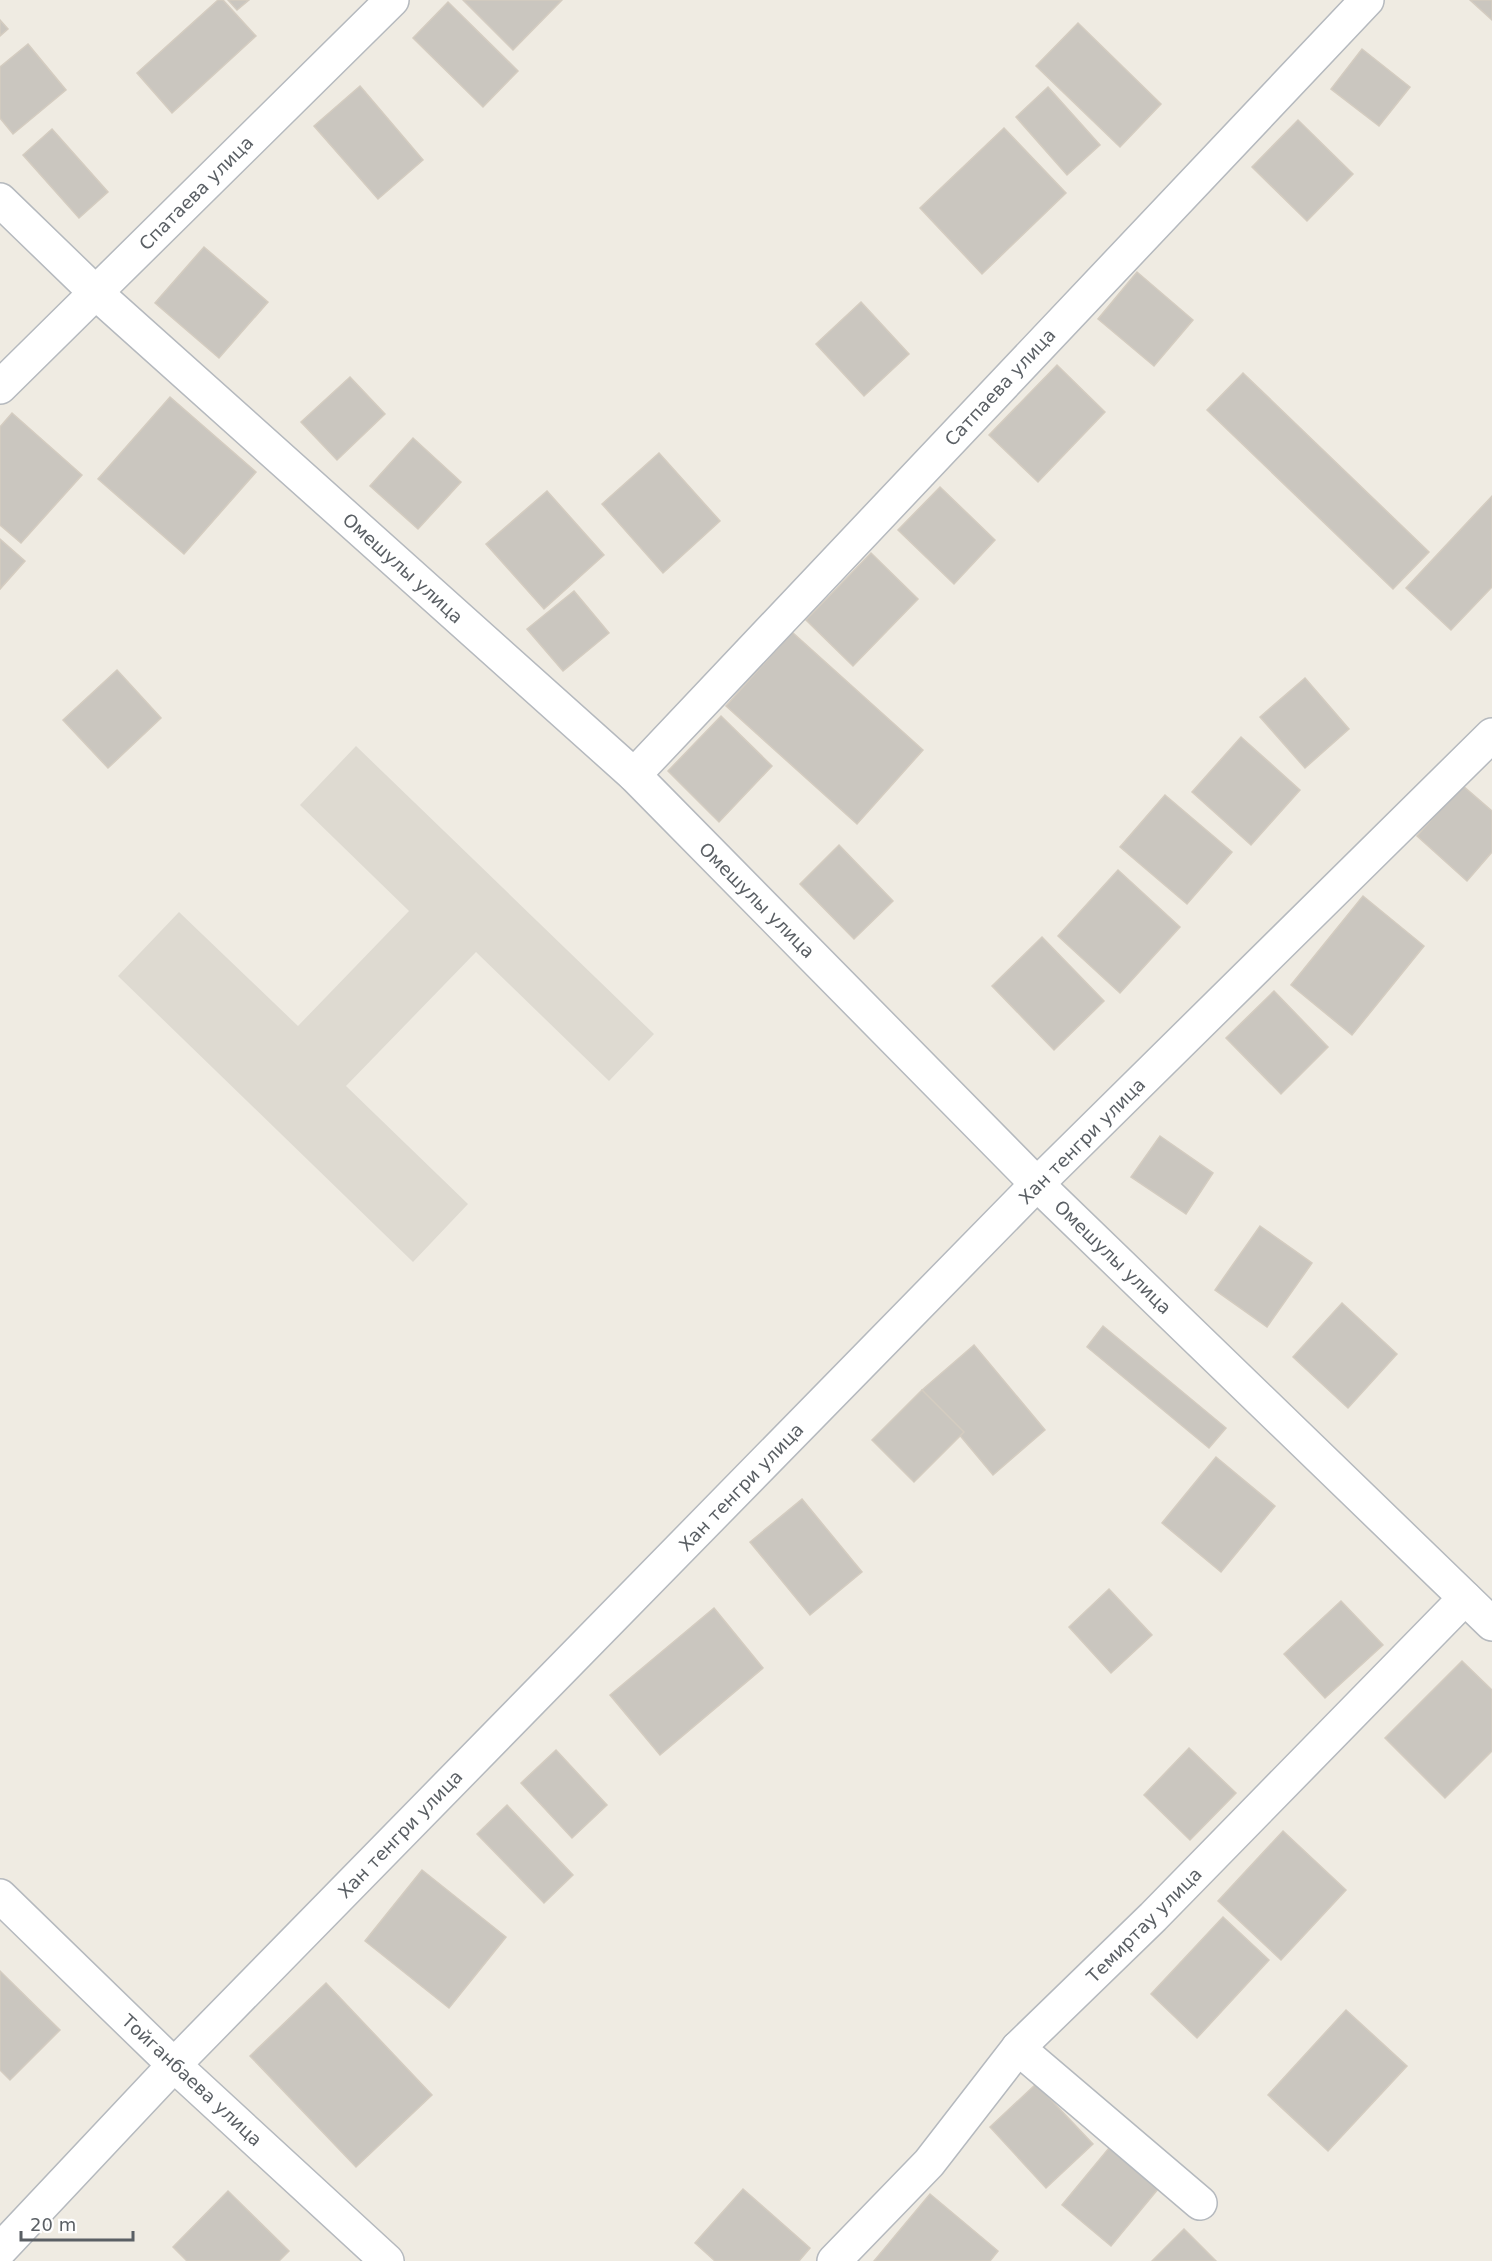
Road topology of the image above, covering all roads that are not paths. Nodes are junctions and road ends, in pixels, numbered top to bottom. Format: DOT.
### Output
graph roads {
  1 [pos="392,0"];
  2 [pos="1367,0"];
  3 [pos="0,200"];
  4 [pos="95,292"];
  5 [pos="0,387"];
  6 [pos="1492,735"];
  7 [pos="634,775"];
  8 [pos="1037,1185"];
  9 [pos="1466,1598"];
  10 [pos="1492,1624"];
  11 [pos="0,1896"];
  12 [pos="1018,2048"];
  13 [pos="174,2065"];
  14 [pos="1200,2203"];
  15 [pos="0,2250"];
  16 [pos="387,2261"];
  17 [pos="834,2261"];
  1 -- 4 [label="street, Спатаева улица"];
  2 -- 7 [label="street, Сатпаева улица"];
  3 -- 4 [label="street, Омешулы улица"];
  4 -- 5 [label="street, Спатаева улица"];
  4 -- 7 [label="street, Омешулы улица"];
  6 -- 8 [label="street, Хан тенгри улица"];
  7 -- 8 [label="street, Омешулы улица"];
  8 -- 9 [label="street, Омешулы улица"];
  8 -- 13 [label="street, Хан тенгри улица"];
  9 -- 10 [label="street, Омешулы улица"];
  9 -- 12 [label="street, Темиртау улица"];
  11 -- 13 [label="street, Тойганбаева улица"];
  12 -- 14 [label="street"];
  12 -- 17 [label="street, Темиртау улица"];
  13 -- 15 [label="street, Хан тенгри улица"];
  13 -- 16 [label="street, Тойганбаева улица"];
}
